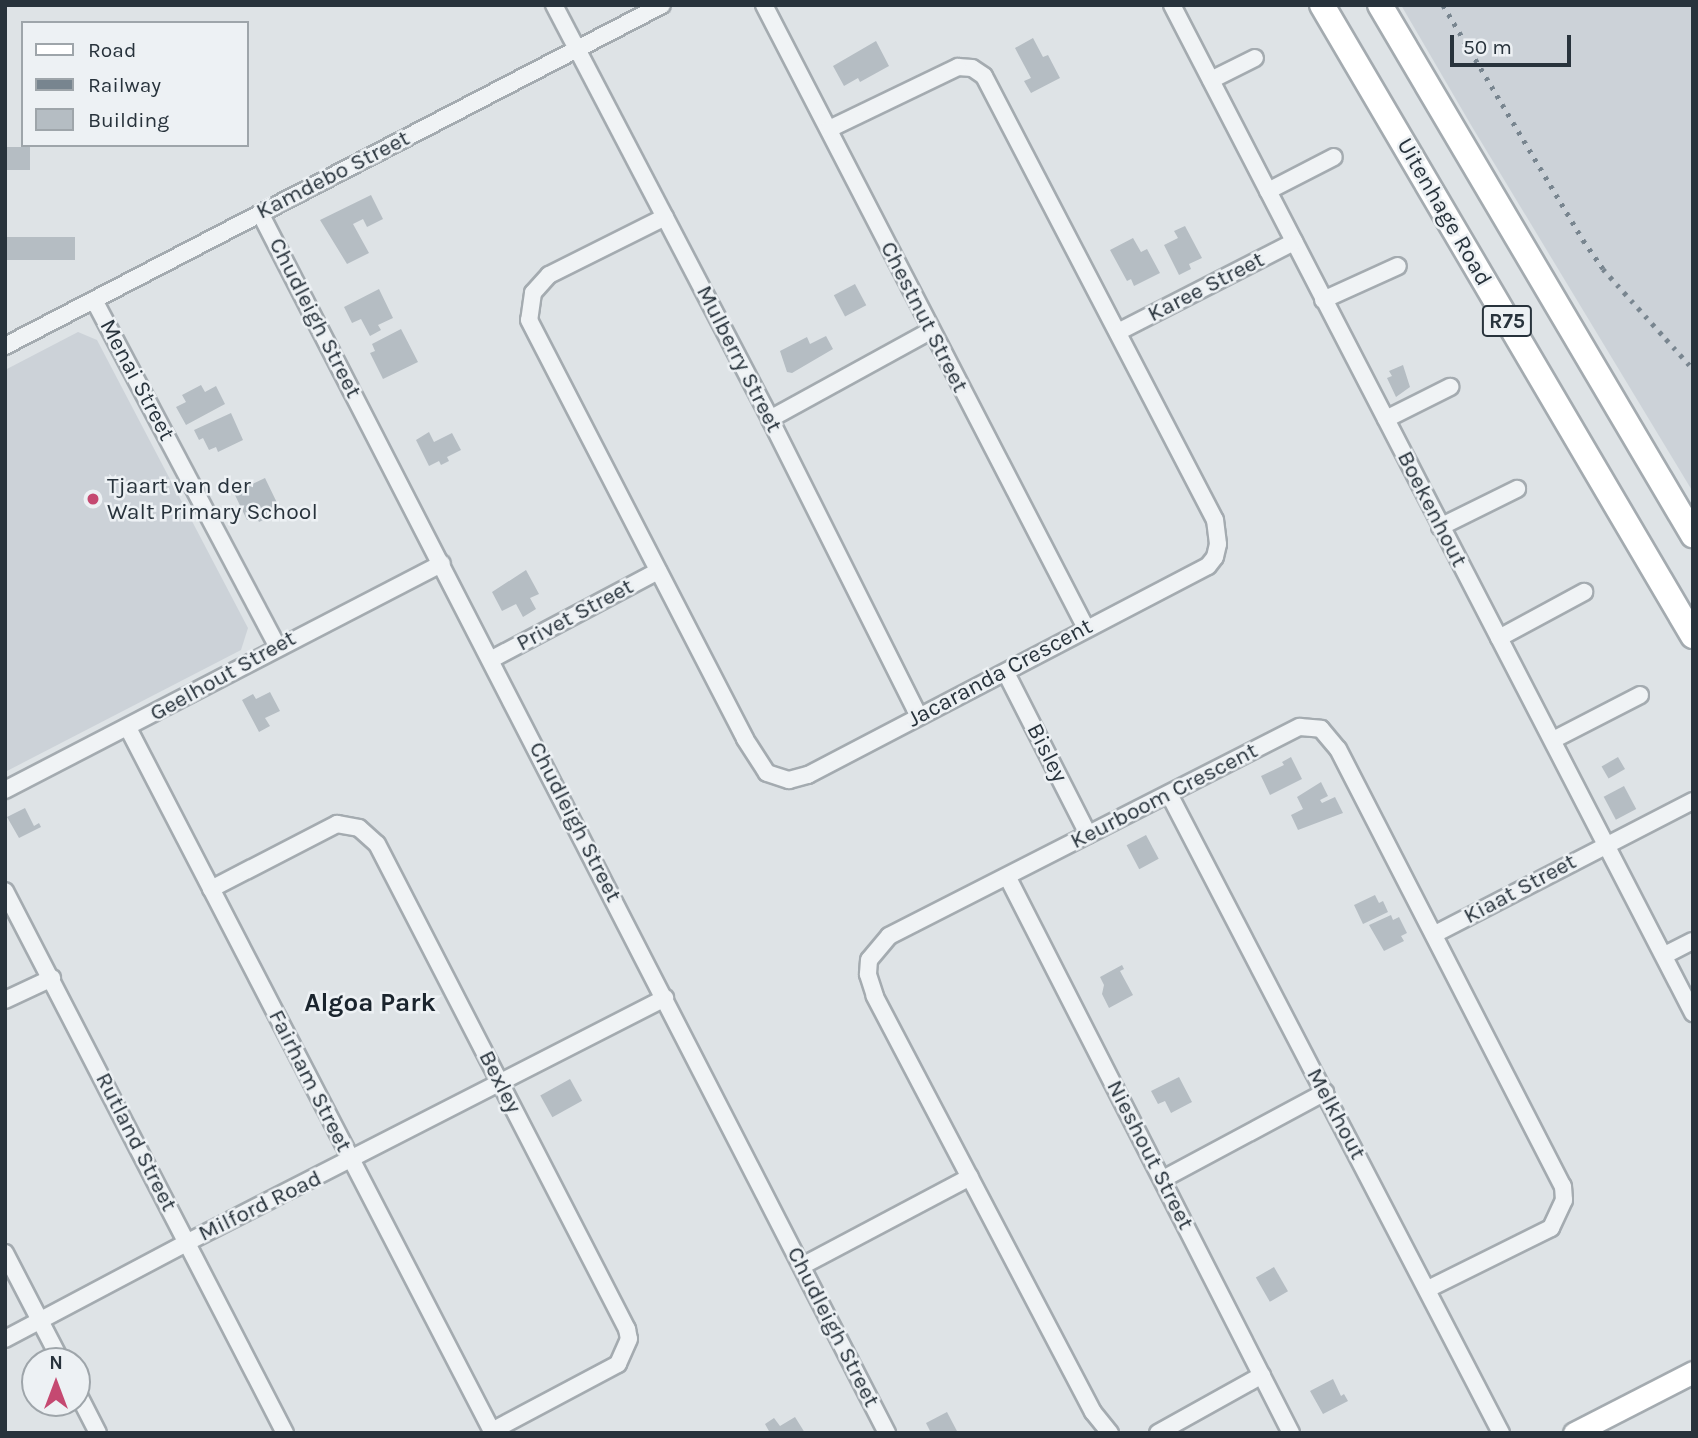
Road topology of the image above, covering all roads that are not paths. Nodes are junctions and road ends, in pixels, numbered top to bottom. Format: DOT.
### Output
graph roads {
  1 [pos="554,5"];
  2 [pos="662,5"];
  3 [pos="764,5"];
  4 [pos="1172,5"];
  5 [pos="1322,5"];
  6 [pos="1380,5"];
  7 [pos="578,48"];
  8 [pos="1255,58"];
  9 [pos="1211,80"];
  10 [pos="829,129"];
  11 [pos="1334,157"];
  12 [pos="1268,191"];
  13 [pos="260,213"];
  14 [pos="666,217"];
  15 [pos="1294,242"];
  16 [pos="1398,265"];
  17 [pos="94,300"];
  18 [pos="1323,300"];
  19 [pos="930,331"];
  20 [pos="1118,332"];
  21 [pos="5,346"];
  22 [pos="1450,387"];
  23 [pos="770,419"];
  24 [pos="1386,419"];
  25 [pos="1517,489"];
  26 [pos="1440,527"];
  27 [pos="1693,535"];
  28 [pos="442,563"];
  29 [pos="658,571"];
  30 [pos="1584,592"];
  31 [pos="1086,628"];
  32 [pos="1693,636"];
  33 [pos="1499,638"];
  34 [pos="277,646"];
  35 [pos="492,659"];
  36 [pos="1006,673"];
  37 [pos="1640,695"];
  38 [pos="919,716"];
  39 [pos="128,728"];
  40 [pos="1553,740"];
  41 [pos="5,790"];
  42 [pos="1170,796"];
  43 [pos="1693,801"];
  44 [pos="1088,834"];
  45 [pos="1606,843"];
  46 [pos="1008,878"];
  47 [pos="211,890"];
  48 [pos="5,891"];
  49 [pos="1435,934"];
  50 [pos="1693,941"];
  51 [pos="1665,954"];
  52 [pos="52,978"];
  53 [pos="665,998"];
  54 [pos="5,1000"];
  55 [pos="1693,1013"];
  56 [pos="499,1082"];
  57 [pos="1325,1092"];
  58 [pos="351,1161"];
  59 [pos="971,1177"];
  60 [pos="1163,1179"];
  61 [pos="188,1242"];
  62 [pos="5,1253"];
  63 [pos="802,1266"];
  64 [pos="1428,1289"];
  65 [pos="40,1321"];
  66 [pos="5,1339"];
  67 [pos="54,1347"];
  68 [pos="1693,1372"];
  69 [pos="1262,1375"];
  70 [pos="90,1417"];
  71 [pos="493,1432"];
  72 [pos="98,1433"];
  73 [pos="285,1433"];
  74 [pos="887,1433"];
  75 [pos="1110,1433"];
  76 [pos="1158,1433"];
  77 [pos="1292,1433"];
  78 [pos="1501,1433"];
  79 [pos="1574,1433"];
  1 -- 7 [label="street, Mulberry Street"];
  2 -- 7 [label="street, Kamdebo Street"];
  3 -- 10 [label="street, Chestnut Street"];
  4 -- 9 [label="street, Boekenhout"];
  5 -- 32 [label="main road, Uitenhage Road / R75"];
  6 -- 27 [label="main road, R75"];
  7 -- 13 [label="street, Kamdebo Street"];
  7 -- 14 [label="street, Mulberry Street"];
  8 -- 9 [label="street"];
  9 -- 12 [label="street, Boekenhout"];
  10 -- 19 [label="street, Chestnut Street"];
  10 -- 20 [label="street, Jacaranda Crescent"];
  11 -- 12 [label="street"];
  12 -- 15 [label="street, Boekenhout"];
  13 -- 17 [label="street, Kamdebo Street"];
  13 -- 28 [label="street, Chudleigh Street"];
  14 -- 23 [label="street, Mulberry Street"];
  14 -- 29 [label="street, Jacaranda Crescent"];
  15 -- 18 [label="street, Boekenhout"];
  15 -- 20 [label="street, Karee Street"];
  16 -- 18 [label="street"];
  17 -- 21 [label="street, Kamdebo Street"];
  17 -- 34 [label="street, Menai Street"];
  18 -- 24 [label="street, Boekenhout"];
  19 -- 23 [label="street"];
  19 -- 31 [label="street, Chestnut Street"];
  20 -- 31 [label="street, Jacaranda Crescent"];
  22 -- 24 [label="street"];
  23 -- 38 [label="street, Mulberry Street"];
  24 -- 26 [label="street, Boekenhout"];
  25 -- 26 [label="street"];
  26 -- 33 [label="street, Boekenhout"];
  28 -- 34 [label="street, Geelhout Street"];
  28 -- 35 [label="street, Chudleigh Street"];
  29 -- 35 [label="street, Privet Street"];
  29 -- 38 [label="street, Jacaranda Crescent"];
  30 -- 33 [label="street"];
  31 -- 36 [label="street, Jacaranda Crescent"];
  33 -- 40 [label="street, Boekenhout"];
  34 -- 39 [label="street, Geelhout Street"];
  35 -- 53 [label="street, Chudleigh Street"];
  36 -- 38 [label="street, Jacaranda Crescent"];
  36 -- 44 [label="street, Bisley"];
  37 -- 40 [label="street"];
  39 -- 41 [label="street, Geelhout Street"];
  39 -- 47 [label="street, Fairham Street"];
  40 -- 45 [label="street, Boekenhout"];
  42 -- 44 [label="street, Keurboom Crescent"];
  42 -- 49 [label="street, Keurboom Crescent"];
  42 -- 57 [label="street, Melkhout"];
  43 -- 45 [label="street, Kiaat Street"];
  44 -- 46 [label="street, Keurboom Crescent"];
  45 -- 49 [label="street, Kiaat Street"];
  45 -- 51 [label="street, Boekenhout"];
  46 -- 59 [label="street, Keurboom Crescent"];
  46 -- 60 [label="street, Nieshout Street"];
  47 -- 56 [label="street, Bexley"];
  47 -- 58 [label="street, Fairham Street"];
  48 -- 52 [label="street, Rutland Street"];
  49 -- 64 [label="street, Keurboom Crescent"];
  50 -- 51 [label="street"];
  51 -- 55 [label="street, Boekenhout"];
  52 -- 54 [label="street"];
  52 -- 61 [label="street, Rutland Street"];
  53 -- 56 [label="street, Milford Road"];
  53 -- 63 [label="street, Chudleigh Street"];
  56 -- 58 [label="street, Milford Road"];
  56 -- 71 [label="street, Bexley"];
  57 -- 60 [label="street"];
  57 -- 64 [label="street, Melkhout"];
  58 -- 61 [label="street, Milford Road"];
  58 -- 71 [label="street, Fairham Street"];
  59 -- 63 [label="street"];
  59 -- 75 [label="street, Keurboom Crescent"];
  60 -- 69 [label="street, Nieshout Street"];
  61 -- 65 [label="street, Milford Road"];
  61 -- 73 [label="street, Rutland Street"];
  62 -- 65 [label="street"];
  63 -- 74 [label="street, Chudleigh Street"];
  64 -- 78 [label="street, Melkhout"];
  65 -- 66 [label="street, Milford Road"];
  65 -- 67 [label="street"];
  68 -- 79 [label="street"];
  69 -- 76 [label="street"];
  69 -- 77 [label="street, Nieshout Street"];
  70 -- 72 [label="street"];
}
